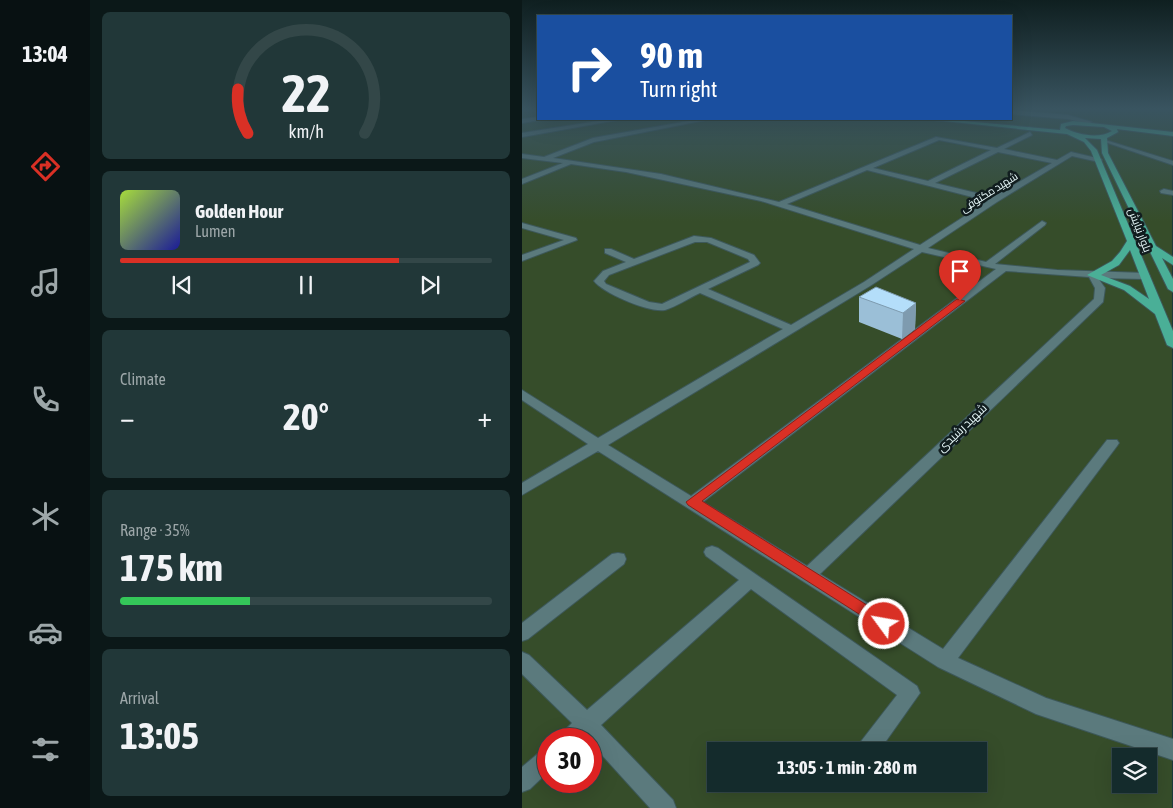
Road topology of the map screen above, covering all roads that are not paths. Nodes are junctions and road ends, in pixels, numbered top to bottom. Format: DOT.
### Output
graph roads {
  1 [pos="574,147"];
  2 [pos="917,147"];
  3 [pos="982,147"];
  4 [pos="1005,147"];
  5 [pos="1091,147"];
  6 [pos="1106,147"];
  7 [pos="1131,147"];
  8 [pos="998,150"];
  9 [pos="522,156"];
  10 [pos="543,158"];
  11 [pos="1099,160"];
  12 [pos="570,162"];
  13 [pos="1059,162"];
  14 [pos="1172,163"];
  15 [pos="866,168"];
  16 [pos="522,182"];
  17 [pos="1108,182"];
  18 [pos="1119,182"];
  19 [pos="928,184"];
  20 [pos="1172,188"];
  21 [pos="1172,193"];
  22 [pos="994,200"];
  23 [pos="780,204"];
  24 [pos="1042,223"];
  25 [pos="522,225"];
  26 [pos="1130,242"];
  27 [pos="1149,242"];
  28 [pos="921,249"];
  29 [pos="608,250"];
  30 [pos="522,258"];
  31 [pos="634,262"];
  32 [pos="1172,262"];
  33 [pos="988,265"];
  34 [pos="1004,268"];
  35 [pos="1092,275"];
  36 [pos="1145,276"];
  37 [pos="1170,277"];
  38 [pos="1172,289"];
  39 [pos="701,290"];
  40 [pos="1161,317"];
  41 [pos="792,329"];
  42 [pos="1172,345"];
  43 [pos="522,394"];
  44 [pos="1112,443"];
  45 [pos="599,445"];
  46 [pos="522,490"];
  47 [pos="693,502"];
  48 [pos="712,552"];
  49 [pos="618,559"];
  50 [pos="807,576"];
  51 [pos="750,580"];
  52 [pos="522,633"];
  53 [pos="522,661"];
  54 [pos="945,661"];
  55 [pos="586,724"];
  56 [pos="582,728"];
  57 [pos="873,742"];
  58 [pos="1172,750"];
  59 [pos="537,768"];
  60 [pos="522,781"];
  61 [pos="665,808"];
  1 -- 10 [label="street"];
  2 -- 15 [label="street"];
  3 -- 8 [label="street"];
  4 -- 8 [label="street"];
  5 -- 11 [label="main road, بلوار نیایش"];
  6 -- 18 [label="main road, بلوار نیایش"];
  7 -- 14 [label="street"];
  8 -- 13 [label="street"];
  8 -- 19 [label="street"];
  9 -- 10 [label="street"];
  10 -- 12 [label="street"];
  11 -- 13 [label="street, شهید مکتوفی"];
  11 -- 17 [label="main road, بلوار نیایش"];
  12 -- 16 [label="street"];
  12 -- 23 [label="street"];
  13 -- 22 [label="street, شهید مکتوفی"];
  15 -- 19 [label="street"];
  15 -- 23 [label="street"];
  17 -- 18 [label="main road"];
  17 -- 26 [label="main road, بلوار نیایش"];
  18 -- 27 [label="main road, بلوار نیایش"];
  19 -- 22 [label="street"];
  20 -- 21 [label="street"];
  22 -- 28 [label="street, شهید مکتوفی"];
  23 -- 28 [label="street"];
  24 -- 33 [label="street"];
  25 -- 30 [label="street"];
  26 -- 35 [label="main road"];
  26 -- 36 [label="main road, بلوار نیایش"];
  27 -- 32 [label="main road"];
  27 -- 37 [label="main road, بلوار نیایش"];
  28 -- 33 [label="street"];
  28 -- 41 [label="street, شهید مکتوفی"];
  29 -- 31 [label="street"];
  31 -- 39 [label="street"];
  31 -- 39 [label="street"];
  33 -- 34 [label="street"];
  34 -- 35 [label="street"];
  34 -- 47 [label="street"];
  35 -- 36 [label="street"];
  35 -- 40 [label="main road"];
  35 -- 50 [label="street, شهید رشیدی"];
  36 -- 40 [label="main road, بلوار نیایش"];
  37 -- 38 [label="main road, بلوار نیایش"];
  39 -- 41 [label="street"];
  40 -- 42 [label="main road, بلوار نیایش"];
  41 -- 45 [label="street, شهید مکتوفی"];
  43 -- 45 [label="street"];
  44 -- 54 [label="street"];
  45 -- 46 [label="street, شهید مکتوفی"];
  45 -- 47 [label="street"];
  47 -- 50 [label="street"];
  48 -- 51 [label="street"];
  49 -- 52 [label="street"];
  50 -- 54 [label="street"];
  51 -- 55 [label="street"];
  51 -- 57 [label="street"];
  53 -- 55 [label="street"];
  54 -- 58 [label="street"];
  55 -- 56 [label="street"];
  55 -- 61 [label="street"];
  59 -- 60 [label="street"];
}
